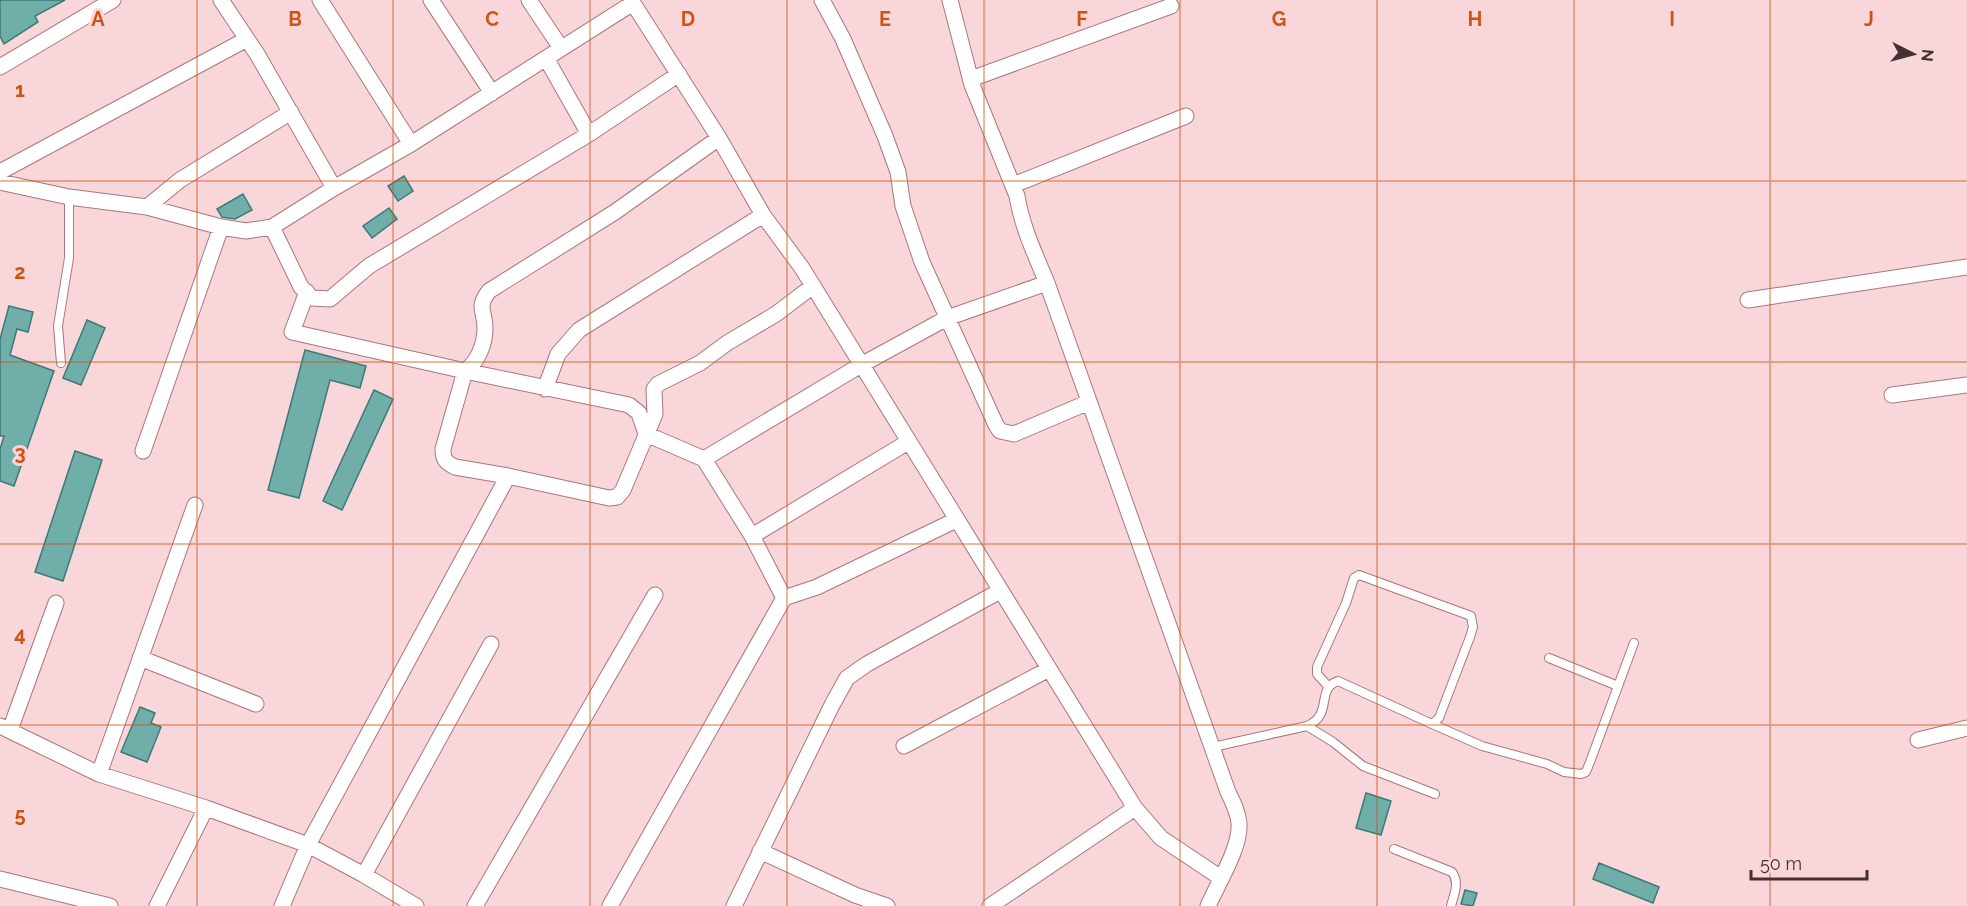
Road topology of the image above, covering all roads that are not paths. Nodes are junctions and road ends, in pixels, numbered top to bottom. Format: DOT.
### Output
graph roads {
  1 [pos="112,0"];
  2 [pos="220,0"];
  3 [pos="320,0"];
  4 [pos="431,0"];
  5 [pos="530,0"];
  6 [pos="822,0"];
  7 [pos="950,0"];
  8 [pos="632,2"];
  9 [pos="1171,6"];
  10 [pos="247,39"];
  11 [pos="561,48"];
  12 [pos="546,58"];
  13 [pos="0,67"];
  14 [pos="679,74"];
  15 [pos="971,79"];
  16 [pos="492,93"];
  17 [pos="291,112"];
  18 [pos="1186,116"];
  19 [pos="589,134"];
  20 [pos="719,138"];
  21 [pos="411,144"];
  22 [pos="0,172"];
  23 [pos="0,182"];
  24 [pos="1013,185"];
  25 [pos="334,188"];
  26 [pos="69,197"];
  27 [pos="147,207"];
  28 [pos="763,216"];
  29 [pos="221,227"];
  30 [pos="272,227"];
  31 [pos="1967,267"];
  32 [pos="1047,283"];
  33 [pos="813,286"];
  34 [pos="307,292"];
  35 [pos="1748,300"];
  36 [pos="947,318"];
  37 [pos="61,363"];
  38 [pos="861,365"];
  39 [pos="465,372"];
  40 [pos="1967,385"];
  41 [pos="545,389"];
  42 [pos="1892,395"];
  43 [pos="1089,402"];
  44 [pos="646,434"];
  45 [pos="908,442"];
  46 [pos="144,451"];
  47 [pos="704,459"];
  48 [pos="508,476"];
  49 [pos="195,505"];
  50 [pos="956,520"];
  51 [pos="752,536"];
  52 [pos="1000,591"];
  53 [pos="655,596"];
  54 [pos="784,598"];
  55 [pos="56,603"];
  56 [pos="1634,643"];
  57 [pos="491,644"];
  58 [pos="140,658"];
  59 [pos="1549,658"];
  60 [pos="1049,669"];
  61 [pos="1329,686"];
  62 [pos="1618,686"];
  63 [pos="256,704"];
  64 [pos="1432,724"];
  65 [pos="1307,726"];
  66 [pos="5,728"];
  67 [pos="1967,728"];
  68 [pos="1918,740"];
  69 [pos="904,746"];
  70 [pos="1213,747"];
  71 [pos="99,774"];
  72 [pos="1435,794"];
  73 [pos="206,808"];
  74 [pos="1135,808"];
  75 [pos="308,845"];
  76 [pos="1394,849"];
  77 [pos="760,851"];
  78 [pos="364,874"];
  79 [pos="1221,878"];
  80 [pos="0,879"];
  81 [pos="853,901"];
  82 [pos="110,906"];
  83 [pos="157,906"];
  84 [pos="282,906"];
  85 [pos="416,906"];
  86 [pos="475,906"];
  87 [pos="610,906"];
  88 [pos="734,906"];
  89 [pos="887,906"];
  90 [pos="990,906"];
  91 [pos="1208,906"];
  92 [pos="1451,906"];
  1 -- 13 [label="street"];
  2 -- 10 [label="street"];
  3 -- 21 [label="street"];
  4 -- 16 [label="street"];
  5 -- 11 [label="street"];
  6 -- 36 [label="street"];
  7 -- 15 [label="street"];
  8 -- 11 [label="street"];
  8 -- 14 [label="street"];
  9 -- 15 [label="street"];
  10 -- 17 [label="street"];
  10 -- 22 [label="street"];
  11 -- 12 [label="street"];
  12 -- 16 [label="street"];
  12 -- 19 [label="street"];
  14 -- 19 [label="street"];
  14 -- 20 [label="street"];
  15 -- 24 [label="street"];
  16 -- 21 [label="street"];
  17 -- 25 [label="street"];
  17 -- 27 [label="street"];
  18 -- 24 [label="street"];
  19 -- 34 [label="street"];
  20 -- 28 [label="street"];
  20 -- 39 [label="street"];
  21 -- 25 [label="street"];
  23 -- 26 [label="street"];
  24 -- 32 [label="street"];
  25 -- 30 [label="street"];
  26 -- 27 [label="street"];
  26 -- 37 [label="lane"];
  27 -- 29 [label="street"];
  28 -- 33 [label="street"];
  28 -- 41 [label="street"];
  29 -- 30 [label="street"];
  29 -- 46 [label="street"];
  30 -- 34 [label="street"];
  31 -- 35 [label="street"];
  32 -- 36 [label="street"];
  32 -- 43 [label="street"];
  33 -- 38 [label="street"];
  33 -- 44 [label="street"];
  34 -- 39 [label="street"];
  36 -- 38 [label="street"];
  36 -- 43 [label="street"];
  38 -- 45 [label="street"];
  38 -- 47 [label="street"];
  39 -- 41 [label="street"];
  39 -- 48 [label="street"];
  40 -- 42 [label="street"];
  41 -- 44 [label="street"];
  43 -- 70 [label="street"];
  44 -- 47 [label="street"];
  44 -- 48 [label="street"];
  45 -- 50 [label="street"];
  45 -- 51 [label="street"];
  47 -- 51 [label="street"];
  48 -- 75 [label="street"];
  49 -- 58 [label="street"];
  50 -- 52 [label="street"];
  50 -- 54 [label="street"];
  51 -- 54 [label="street"];
  52 -- 60 [label="street"];
  52 -- 77 [label="street"];
  53 -- 86 [label="street"];
  54 -- 87 [label="street"];
  55 -- 66 [label="street"];
  56 -- 62 [label="lane"];
  57 -- 78 [label="street"];
  58 -- 63 [label="street"];
  58 -- 71 [label="street"];
  59 -- 62 [label="lane"];
  60 -- 69 [label="street"];
  60 -- 74 [label="street"];
  61 -- 64 [label="lane"];
  61 -- 64 [label="lane"];
  61 -- 65 [label="lane"];
  62 -- 64 [label="lane"];
  65 -- 70 [label="lane"];
  65 -- 72 [label="lane"];
  66 -- 71 [label="street"];
  67 -- 68 [label="street"];
  70 -- 79 [label="street"];
  71 -- 73 [label="street"];
  73 -- 75 [label="street"];
  73 -- 83 [label="street"];
  74 -- 79 [label="street"];
  74 -- 90 [label="street"];
  75 -- 78 [label="street"];
  75 -- 84 [label="street"];
  76 -- 92 [label="lane"];
  77 -- 81 [label="street"];
  77 -- 88 [label="street"];
  78 -- 85 [label="street"];
  79 -- 91 [label="street"];
  80 -- 82 [label="street"];
  81 -- 89 [label="street"];
}
